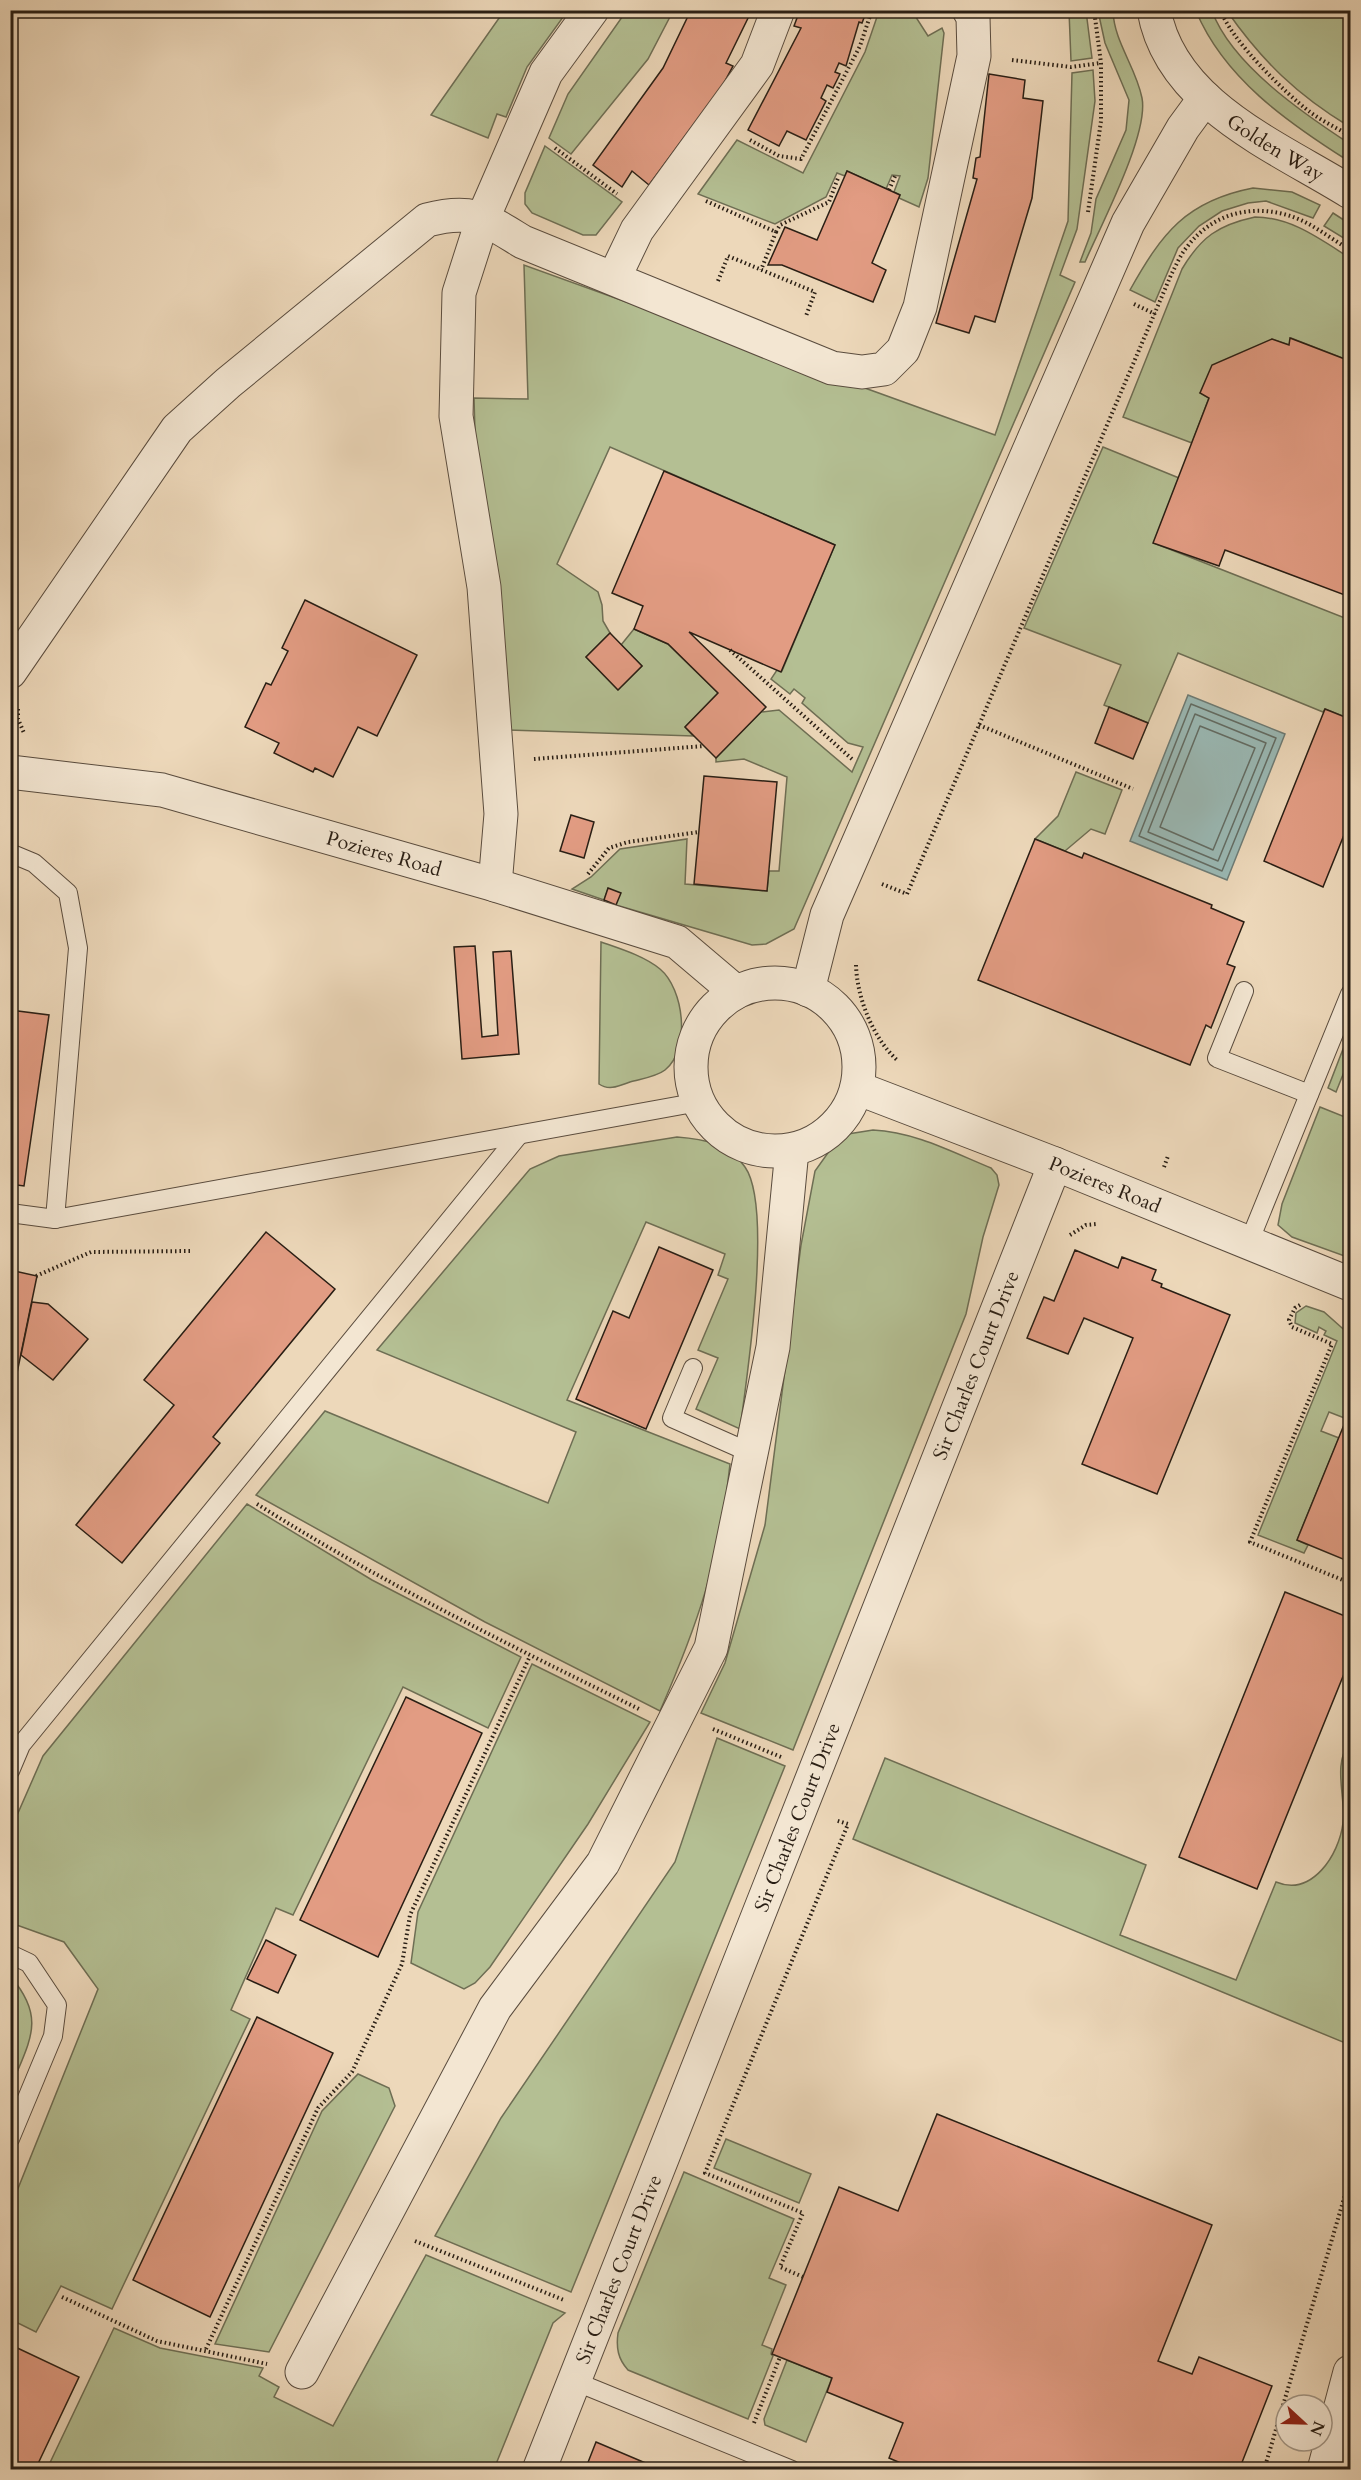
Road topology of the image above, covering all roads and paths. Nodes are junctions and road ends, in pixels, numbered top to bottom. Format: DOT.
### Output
graph roads {
  1 [pos="592,10"];
  2 [pos="778,10"];
  3 [pos="872,10"];
  4 [pos="969,10"];
  5 [pos="1094,10"];
  6 [pos="1154,10"];
  7 [pos="1221,10"];
  8 [pos="974,56"];
  9 [pos="1101,63"];
  10 [pos="1205,98"];
  11 [pos="740,135"];
  12 [pos="1350,136"];
  13 [pos="552,145"];
  14 [pos="895,176"];
  15 [pos="838,178"];
  16 [pos="889,190"];
  17 [pos="1350,192"];
  18 [pos="702,200"];
  19 [pos="647,216"];
  20 [pos="483,218"];
  21 [pos="1087,223"];
  22 [pos="776,232"];
  23 [pos="1350,250"];
  24 [pos="761,270"];
  25 [pos="614,278"];
  26 [pos="717,283"];
  27 [pos="1099,287"];
  28 [pos="1155,314"];
  29 [pos="804,319"];
  30 [pos="730,650"];
  31 [pos="15,686"];
  32 [pos="979,725"];
  33 [pos="27,739"];
  34 [pos="704,746"];
  35 [pos="497,762"];
  36 [pos="10,772"];
  37 [pos="885,781"];
  38 [pos="1132,789"];
  39 [pos="699,832"];
  40 [pos="10,853"];
  41 [pos="877,882"];
  42 [pos="495,885"];
  43 [pos="553,903"];
  44 [pos="857,957"];
  45 [pos="808,990"];
  46 [pos="1244,991"];
  47 [pos="736,993"];
  48 [pos="1350,994"];
  49 [pos="901,1064"];
  50 [pos="857,1088"];
  51 [pos="1309,1094"];
  52 [pos="699,1102"];
  53 [pos="519,1135"];
  54 [pos="792,1150"];
  55 [pos="1055,1164"];
  56 [pos="10,1213"];
  57 [pos="55,1219"];
  58 [pos="1108,1223"];
  59 [pos="1068,1236"];
  60 [pos="1249,1242"];
  61 [pos="190,1251"];
  62 [pos="36,1275"];
  63 [pos="1350,1284"];
  64 [pos="1294,1298"];
  65 [pos="693,1368"];
  66 [pos="752,1453"];
  67 [pos="231,1488"];
  68 [pos="1350,1583"];
  69 [pos="530,1656"];
  70 [pos="672,1725"];
  71 [pos="10,1771"];
  72 [pos="815,1772"];
  73 [pos="830,1819"];
  74 [pos="10,1954"];
  75 [pos="10,2139"];
  76 [pos="694,2169"];
  77 [pos="705,2173"];
  78 [pos="1350,2178"];
  79 [pos="379,2227"];
  80 [pos="803,2277"];
  81 [pos="62,2297"];
  82 [pos="600,2314"];
  83 [pos="206,2349"];
  84 [pos="780,2357"];
  85 [pos="302,2372"];
  86 [pos="1350,2372"];
  87 [pos="574,2381"];
  88 [pos="762,2430"];
  89 [pos="539,2469"];
  90 [pos="792,2469"];
  91 [pos="1264,2469"];
  92 [pos="1324,2469"];
  1 -- 20 [label="street"];
  2 -- 19 [label="street"];
  3 -- 11 [label="path"];
  4 -- 8 [label="street"];
  5 -- 9 [label="path"];
  6 -- 10 [label="street, Golden Way"];
  7 -- 12 [label="path"];
  8 -- 9 [label="path"];
  8 -- 25 [label="street"];
  9 -- 21 [label="path"];
  10 -- 17 [label="street, Golden Way"];
  10 -- 27 [label="street"];
  13 -- 19 [label="path"];
  14 -- 16 [label="path"];
  15 -- 22 [label="path"];
  18 -- 22 [label="path"];
  19 -- 25 [label="street"];
  20 -- 25 [label="street"];
  20 -- 31 [label="street"];
  20 -- 35 [label="street"];
  22 -- 24 [label="path"];
  23 -- 28 [label="path"];
  24 -- 26 [label="path"];
  24 -- 29 [label="path"];
  27 -- 28 [label="path"];
  27 -- 37 [label="street"];
  28 -- 32 [label="path"];
  30 -- 37 [label="path"];
  31 -- 33 [label="path"];
  32 -- 38 [label="path"];
  32 -- 41 [label="path"];
  34 -- 35 [label="path"];
  35 -- 42 [label="street"];
  36 -- 42 [label="street, Pozieres Road"];
  37 -- 45 [label="street"];
  39 -- 43 [label="path"];
  40 -- 57 [label="lane"];
  42 -- 43 [label="street, Pozieres Road"];
  43 -- 47 [label="street, Pozieres Road"];
  44 -- 49 [label="path"];
  45 -- 47 [label="street"];
  45 -- 50 [label="street"];
  46 -- 51 [label="lane"];
  47 -- 52 [label="street"];
  48 -- 51 [label="lane"];
  50 -- 54 [label="street"];
  50 -- 55 [label="street, Pozieres Road"];
  51 -- 60 [label="lane"];
  52 -- 53 [label="lane"];
  52 -- 54 [label="street"];
  53 -- 57 [label="lane"];
  53 -- 67 [label="lane"];
  54 -- 66 [label="street"];
  55 -- 60 [label="street, Pozieres Road"];
  55 -- 72 [label="street, Sir Charles Court Drive"];
  56 -- 57 [label="lane"];
  58 -- 59 [label="path"];
  60 -- 63 [label="street, Pozieres Road"];
  61 -- 62 [label="path"];
  64 -- 68 [label="path"];
  65 -- 66 [label="lane"];
  66 -- 70 [label="street"];
  67 -- 69 [label="path"];
  67 -- 71 [label="lane"];
  69 -- 70 [label="path"];
  69 -- 83 [label="path"];
  70 -- 72 [label="path"];
  70 -- 79 [label="street"];
  72 -- 82 [label="street, Sir Charles Court Drive"];
  73 -- 77 [label="path"];
  74 -- 75 [label="lane"];
  76 -- 77 [label="path"];
  77 -- 80 [label="path"];
  78 -- 91 [label="path"];
  79 -- 82 [label="path"];
  79 -- 85 [label="street"];
  81 -- 83 [label="path"];
  82 -- 87 [label="street, Sir Charles Court Drive"];
  83 -- 85 [label="path"];
  84 -- 88 [label="path"];
  86 -- 92 [label="street"];
  87 -- 89 [label="street, Sir Charles Court Drive"];
  87 -- 90 [label="lane"];
}
